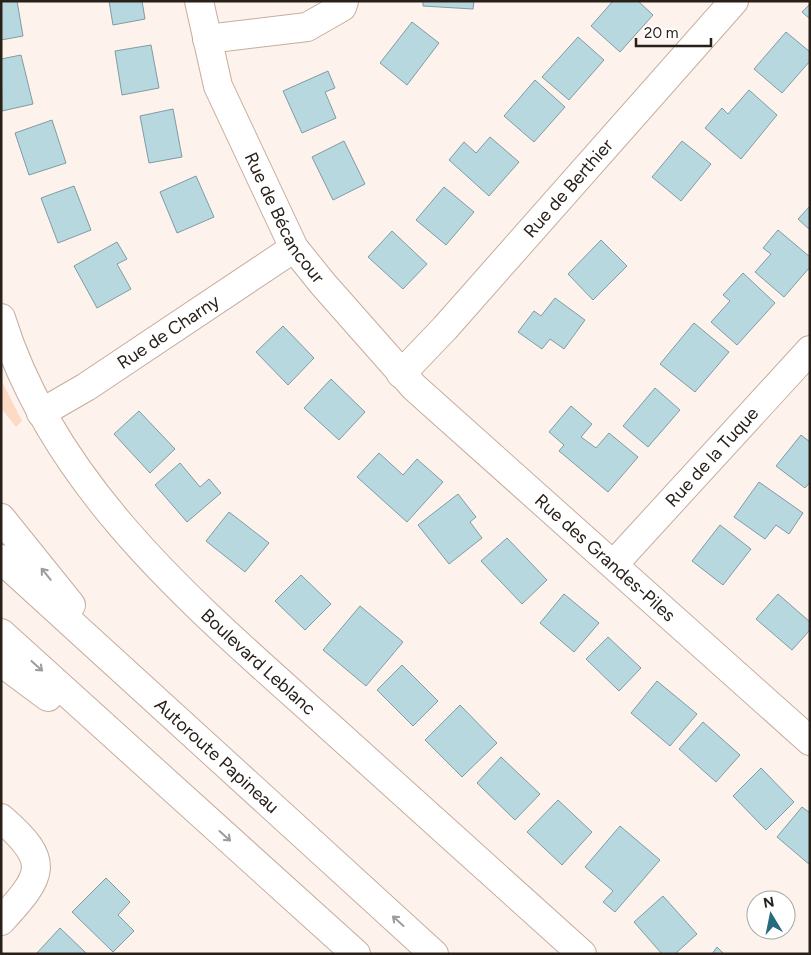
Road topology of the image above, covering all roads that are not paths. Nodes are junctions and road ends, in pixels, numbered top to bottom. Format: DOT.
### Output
graph roads {
  1 [pos="199,1"];
  2 [pos="344,1"];
  3 [pos="734,1"];
  4 [pos="207,39"];
  5 [pos="294,248"];
  6 [pos="1,318"];
  7 [pos="807,357"];
  8 [pos="401,374"];
  9 [pos="40,413"];
  10 [pos="1,518"];
  11 [pos="1,559"];
  12 [pos="614,564"];
  13 [pos="1,633"];
  14 [pos="1,662"];
  15 [pos="131,680"];
  16 [pos="810,741"];
  17 [pos="189,804"];
  18 [pos="1,818"];
  19 [pos="1,921"];
  20 [pos="356,954"];
  21 [pos="434,954"];
  22 [pos="582,954"];
  1 -- 4 [label="main road, Rue de Bécancour"];
  2 -- 4 [label="main road"];
  3 -- 8 [label="main road, Rue de Berthier"];
  4 -- 5 [label="main road, Rue de Bécancour"];
  5 -- 8 [label="main road, Rue de Bécancour"];
  5 -- 9 [label="main road, Rue de Charny"];
  6 -- 9 [label="main road, Boulevard Leblanc"];
  7 -- 12 [label="main road, Rue de la Tuque"];
  8 -- 12 [label="main road, Rue des Grandes-Piles"];
  9 -- 22 [label="main road, Boulevard Leblanc"];
  15 -- 10 [label="main road, one-way"];
  11 -- 15 [label="main road, Autoroute Papineau"];
  12 -- 16 [label="main road, Rue des Grandes-Piles"];
  13 -- 17 [label="main road, one-way"];
  14 -- 17 [label="main road"];
  21 -- 15 [label="main road, Autoroute Papineau, one-way"];
  17 -- 20 [label="main road, one-way"];
  18 -- 19 [label="main road"];
}
